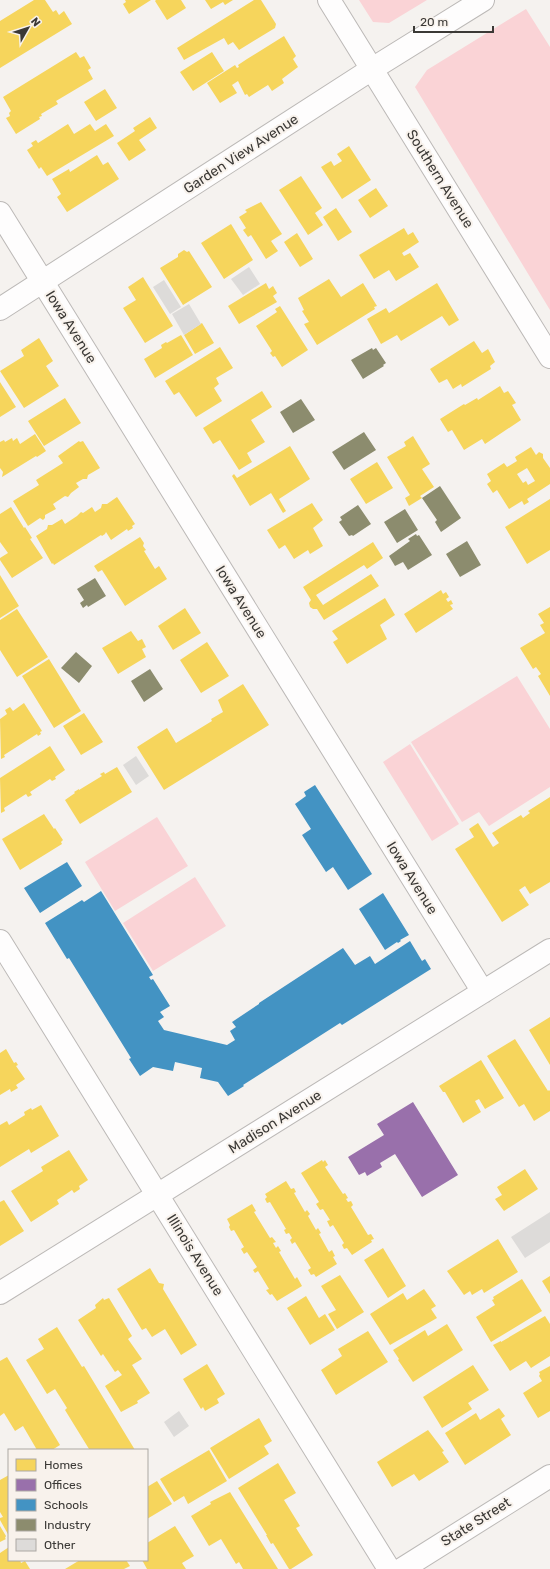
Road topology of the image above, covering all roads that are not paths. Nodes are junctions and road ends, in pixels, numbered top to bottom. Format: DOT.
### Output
graph roads {
  1 [pos="329,0"];
  2 [pos="483,0"];
  3 [pos="372,69"];
  4 [pos="0,213"];
  5 [pos="43,282"];
  6 [pos="0,309"];
  7 [pos="550,357"];
  8 [pos="0,941"];
  9 [pos="550,950"];
  10 [pos="483,992"];
  11 [pos="158,1195"];
  12 [pos="0,1294"];
  13 [pos="550,1476"];
  14 [pos="389,1569"];
  15 [pos="402,1569"];
  1 -- 3 [label="street, Southern Avenue"];
  2 -- 3 [label="street, Garden View Avenue"];
  3 -- 5 [label="street, Garden View Avenue"];
  3 -- 7 [label="street, Southern Avenue"];
  4 -- 5 [label="street, Iowa Avenue"];
  5 -- 6 [label="street, Garden View Avenue"];
  5 -- 10 [label="street, Iowa Avenue"];
  8 -- 11 [label="street, Illinois Avenue"];
  9 -- 10 [label="street, Madison Avenue"];
  10 -- 11 [label="street, Madison Avenue"];
  11 -- 12 [label="street, Madison Avenue"];
  11 -- 14 [label="street, Illinois Avenue"];
  13 -- 15 [label="street, State Street"];
}
